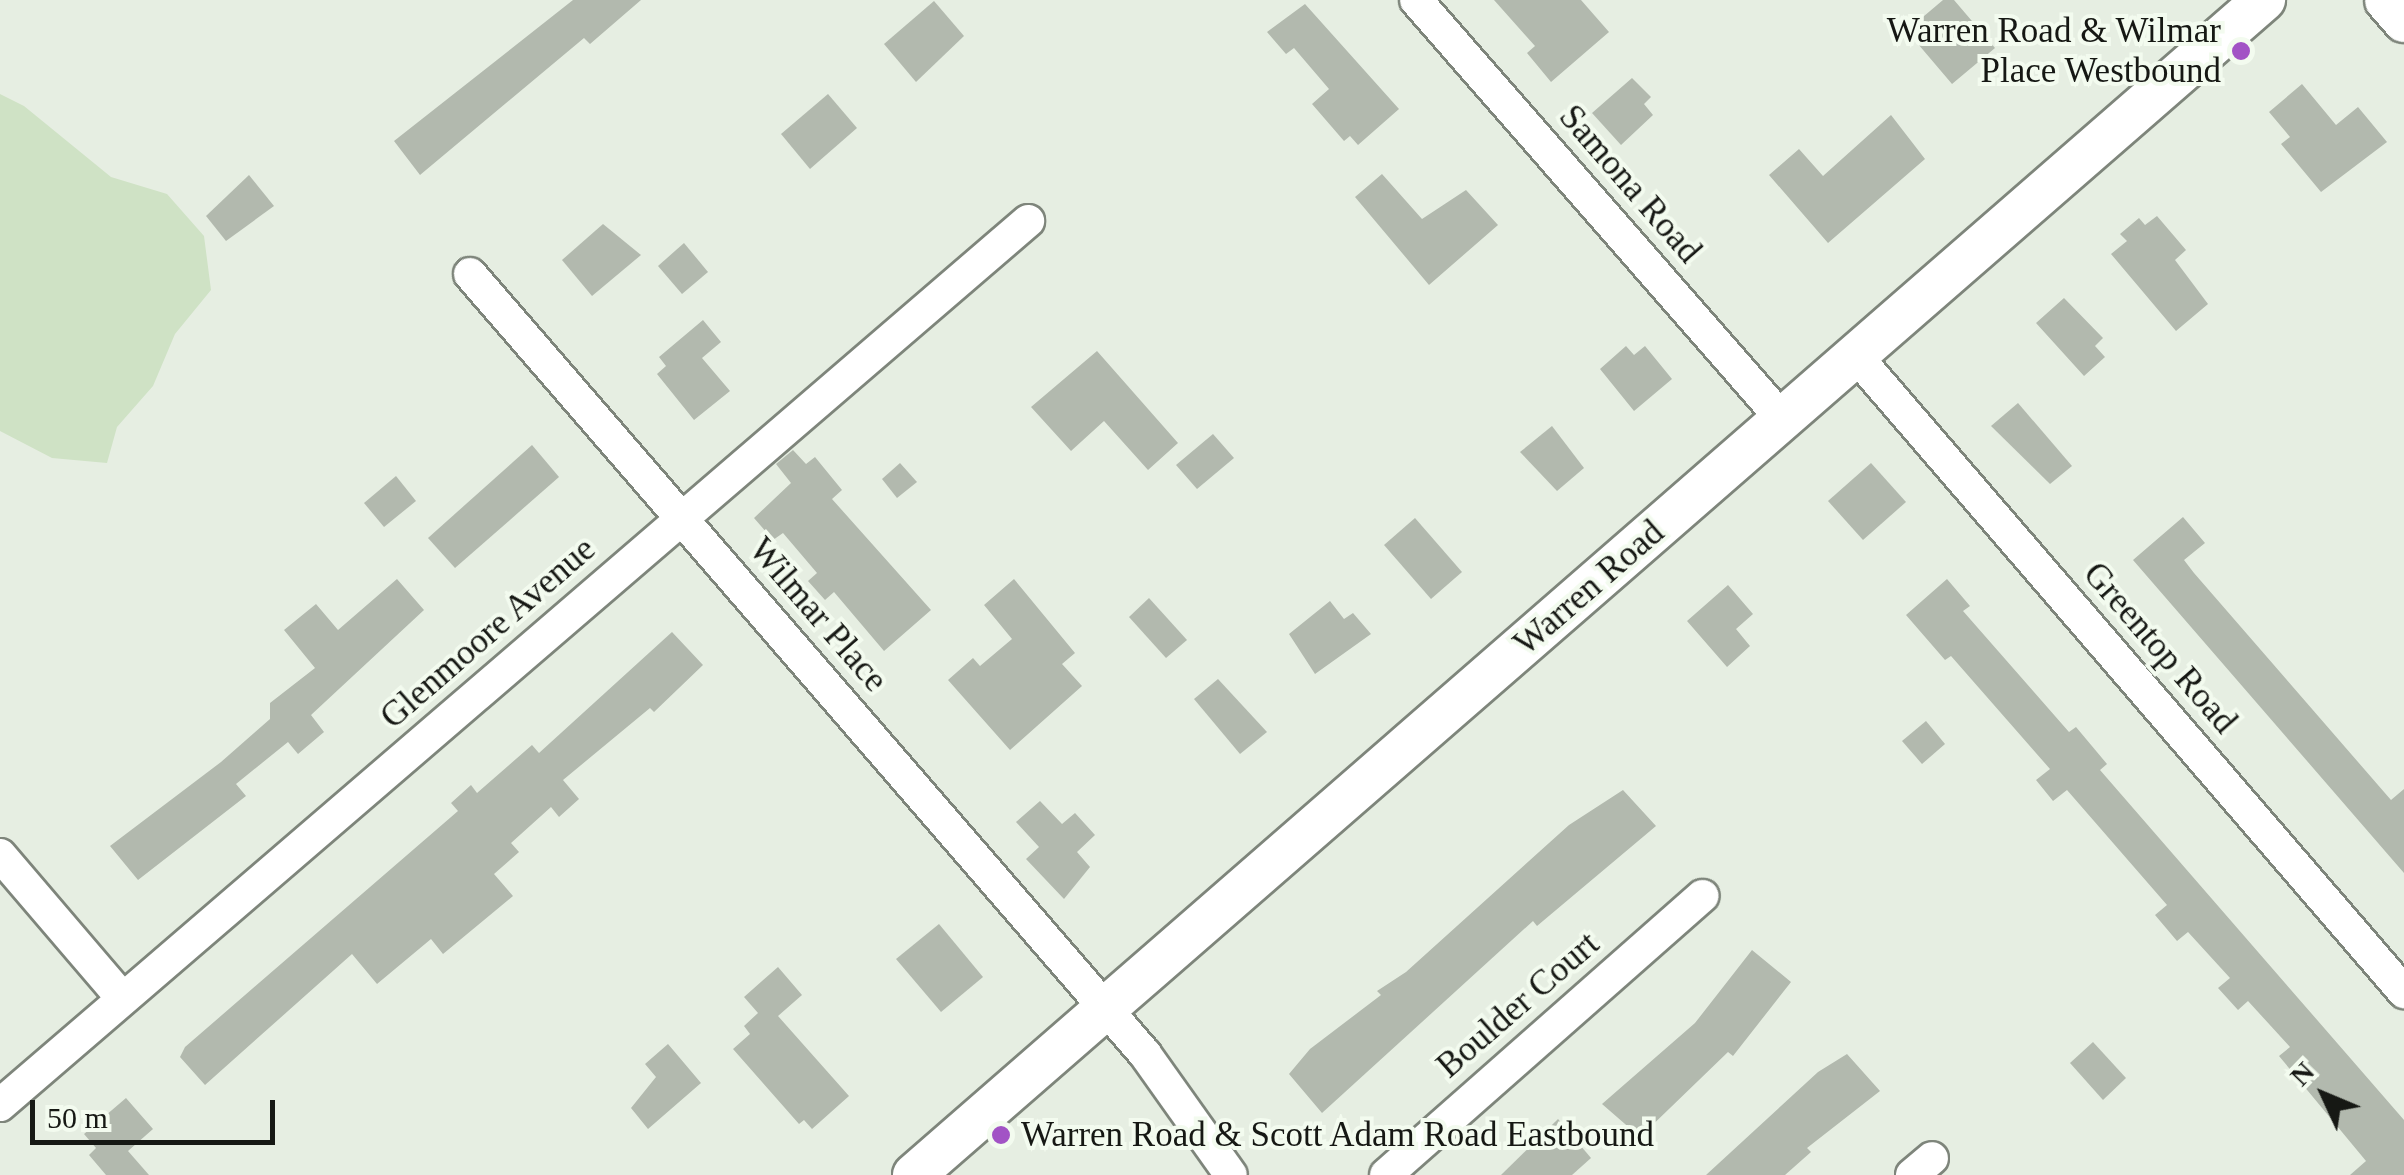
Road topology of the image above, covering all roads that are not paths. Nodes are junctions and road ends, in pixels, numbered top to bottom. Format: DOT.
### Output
graph roads {
  1 [pos="1416,0"];
  2 [pos="2264,0"];
  3 [pos="2386,0"];
  4 [pos="2404,21"];
  5 [pos="1028,221"];
  6 [pos="470,274"];
  7 [pos="1856,356"];
  8 [pos="1783,420"];
  9 [pos="682,519"];
  10 [pos="0,856"];
  11 [pos="1703,896"];
  12 [pos="2404,992"];
  13 [pos="123,1000"];
  14 [pos="1106,1008"];
  15 [pos="0,1105"];
  16 [pos="914,1175"];
  17 [pos="1231,1175"];
  18 [pos="1386,1175"];
  1 -- 8 [label="street, Samona Road"];
  2 -- 7 [label="street, Warren Road"];
  3 -- 4 [label="street"];
  5 -- 9 [label="street, Glenmoore Avenue"];
  6 -- 9 [label="street, Wilmar Place"];
  7 -- 8 [label="street, Warren Road"];
  7 -- 12 [label="street, Greentop Road"];
  8 -- 14 [label="street, Warren Road"];
  9 -- 13 [label="street, Glenmoore Avenue"];
  9 -- 14 [label="street, Wilmar Place"];
  10 -- 13 [label="street"];
  11 -- 18 [label="street, Boulder Court"];
  13 -- 15 [label="street, Glenmoore Avenue"];
  14 -- 16 [label="street, Warren Road"];
  14 -- 17 [label="street, Wilmar Place"];
}
